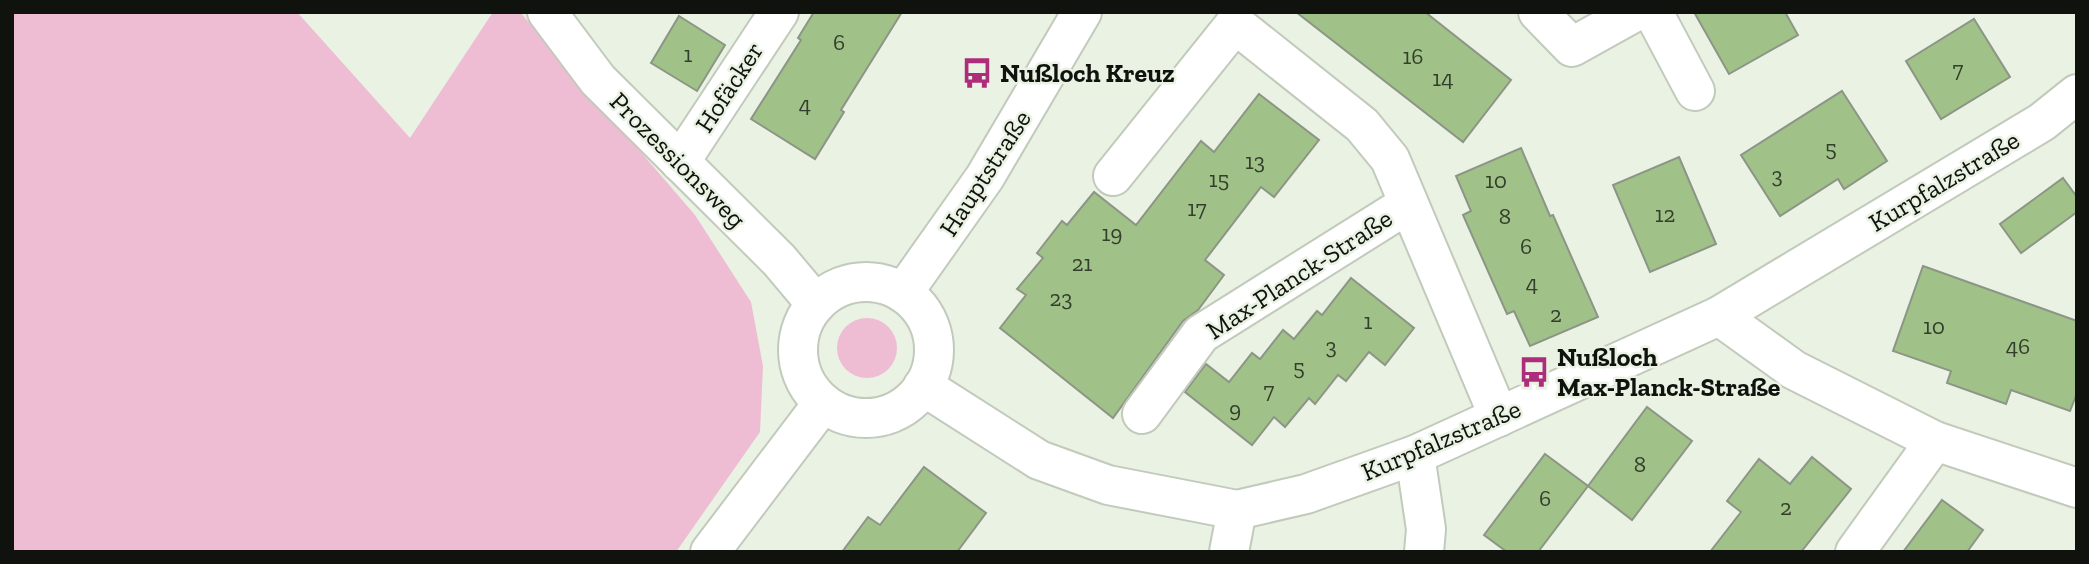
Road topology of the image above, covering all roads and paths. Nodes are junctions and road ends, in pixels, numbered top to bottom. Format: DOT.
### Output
graph roads {
  1 [pos="547,12"];
  2 [pos="779,12"];
  3 [pos="1083,12"];
  4 [pos="1538,12"];
  5 [pos="1635,12"];
  6 [pos="1653,12"];
  7 [pos="1695,91"];
  8 [pos="2077,94"];
  9 [pos="680,162"];
  10 [pos="1113,176"];
  11 [pos="1408,204"];
  12 [pos="903,293"];
  13 [pos="816,304"];
  14 [pos="1719,316"];
  15 [pos="923,386"];
  16 [pos="823,403"];
  17 [pos="1142,414"];
  18 [pos="1499,417"];
  19 [pos="1935,441"];
  20 [pos="1415,455"];
  21 [pos="2077,488"];
  22 [pos="1237,510"];
  23 [pos="710,552"];
  24 [pos="1229,552"];
  25 [pos="1424,552"];
  26 [pos="1855,552"];
  1 -- 9 [label="street, Prozessionsweg"];
  2 -- 9 [label="street, Hofäcker"];
  3 -- 12 [label="street, Hauptstraße"];
  4 -- 5 [label="street"];
  6 -- 7 [label="street"];
  8 -- 14 [label="street, Kurpfalzstraße"];
  9 -- 13 [label="street, Prozessionsweg"];
  10 -- 11 [label="street, Max-Planck-Straße"];
  11 -- 17 [label="street, Max-Planck-Straße"];
  11 -- 18 [label="street, Max-Planck-Straße"];
  12 -- 13 [label="street"];
  12 -- 15 [label="street"];
  13 -- 16 [label="street"];
  14 -- 18 [label="street, Kurpfalzstraße"];
  14 -- 19 [label="street"];
  15 -- 16 [label="street"];
  15 -- 22 [label="street, Kurpfalzstraße"];
  16 -- 23 [label="street"];
  18 -- 20 [label="street, Kurpfalzstraße"];
  19 -- 21 [label="street"];
  19 -- 26 [label="street"];
  20 -- 22 [label="street, Kurpfalzstraße"];
  20 -- 25 [label="street"];
  22 -- 24 [label="street"];
}
